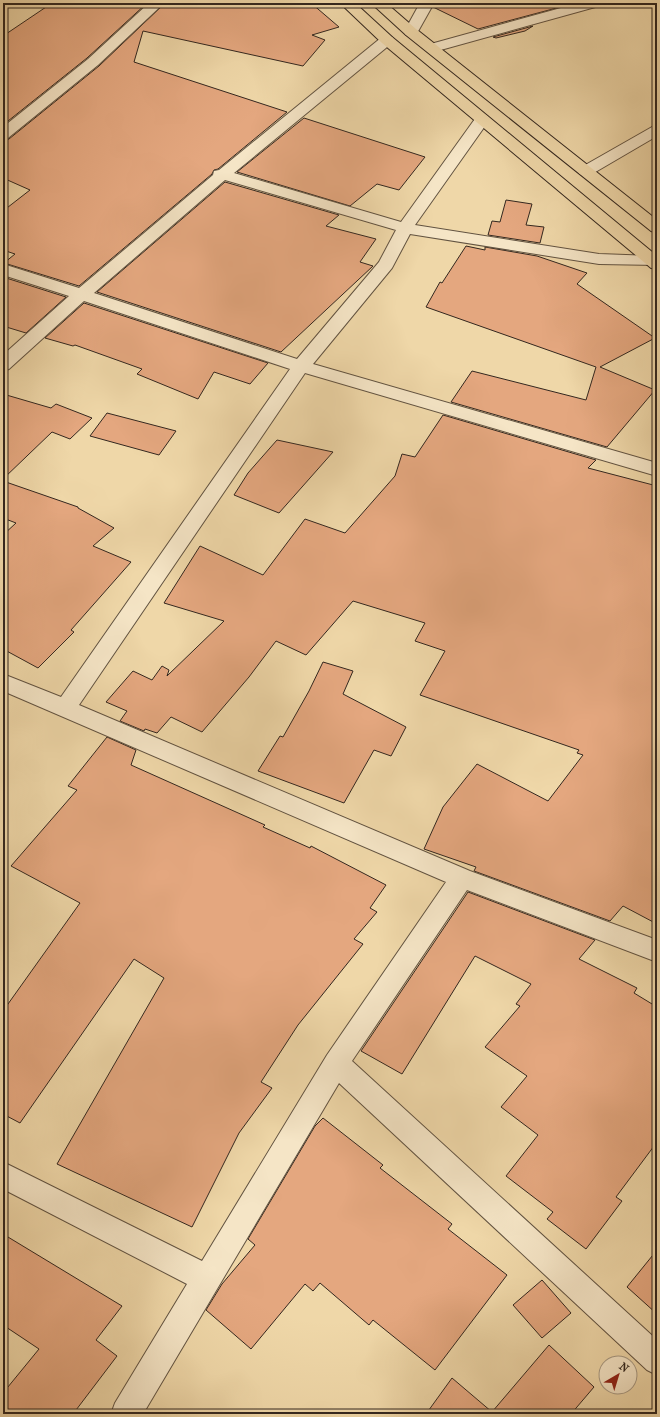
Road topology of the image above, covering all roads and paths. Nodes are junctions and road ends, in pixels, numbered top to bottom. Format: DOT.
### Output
graph roads {
  1 [pos="157,3"];
  2 [pos="347,3"];
  3 [pos="378,3"];
  4 [pos="427,3"];
  5 [pos="594,3"];
  6 [pos="411,32"];
  7 [pos="387,40"];
  8 [pos="432,48"];
  9 [pos="482,119"];
  10 [pos="657,130"];
  11 [pos="3,135"];
  12 [pos="586,170"];
  13 [pos="220,174"];
  14 [pos="405,228"];
  15 [pos="657,228"];
  16 [pos="655,263"];
  17 [pos="3,269"];
  18 [pos="81,293"];
  19 [pos="3,365"];
  20 [pos="301,366"];
  21 [pos="657,470"];
  22 [pos="3,682"];
  23 [pos="65,708"];
  24 [pos="462,878"];
  25 [pos="657,951"];
  26 [pos="336,1064"];
  27 [pos="3,1175"];
  28 [pos="207,1280"];
  29 [pos="657,1360"];
  30 [pos="126,1414"];
  1 -- 11 [label="street"];
  2 -- 7 [label="main road"];
  3 -- 6 [label="main road"];
  4 -- 6 [label="street"];
  5 -- 8 [label="street"];
  6 -- 8 [label="main road"];
  7 -- 9 [label="main road"];
  7 -- 13 [label="street"];
  8 -- 12 [label="main road"];
  9 -- 14 [label="street"];
  9 -- 16 [label="main road"];
  10 -- 12 [label="street"];
  12 -- 15 [label="main road"];
  13 -- 14 [label="street"];
  13 -- 18 [label="street"];
  14 -- 16 [label="street"];
  14 -- 20 [label="street"];
  17 -- 18 [label="street"];
  18 -- 19 [label="street"];
  18 -- 20 [label="street"];
  20 -- 21 [label="street"];
  20 -- 23 [label="street"];
  22 -- 23 [label="street"];
  23 -- 24 [label="street"];
  24 -- 25 [label="street"];
  24 -- 26 [label="street"];
  26 -- 28 [label="street"];
  26 -- 29 [label="street"];
  27 -- 28 [label="street"];
  28 -- 30 [label="street"];
}
